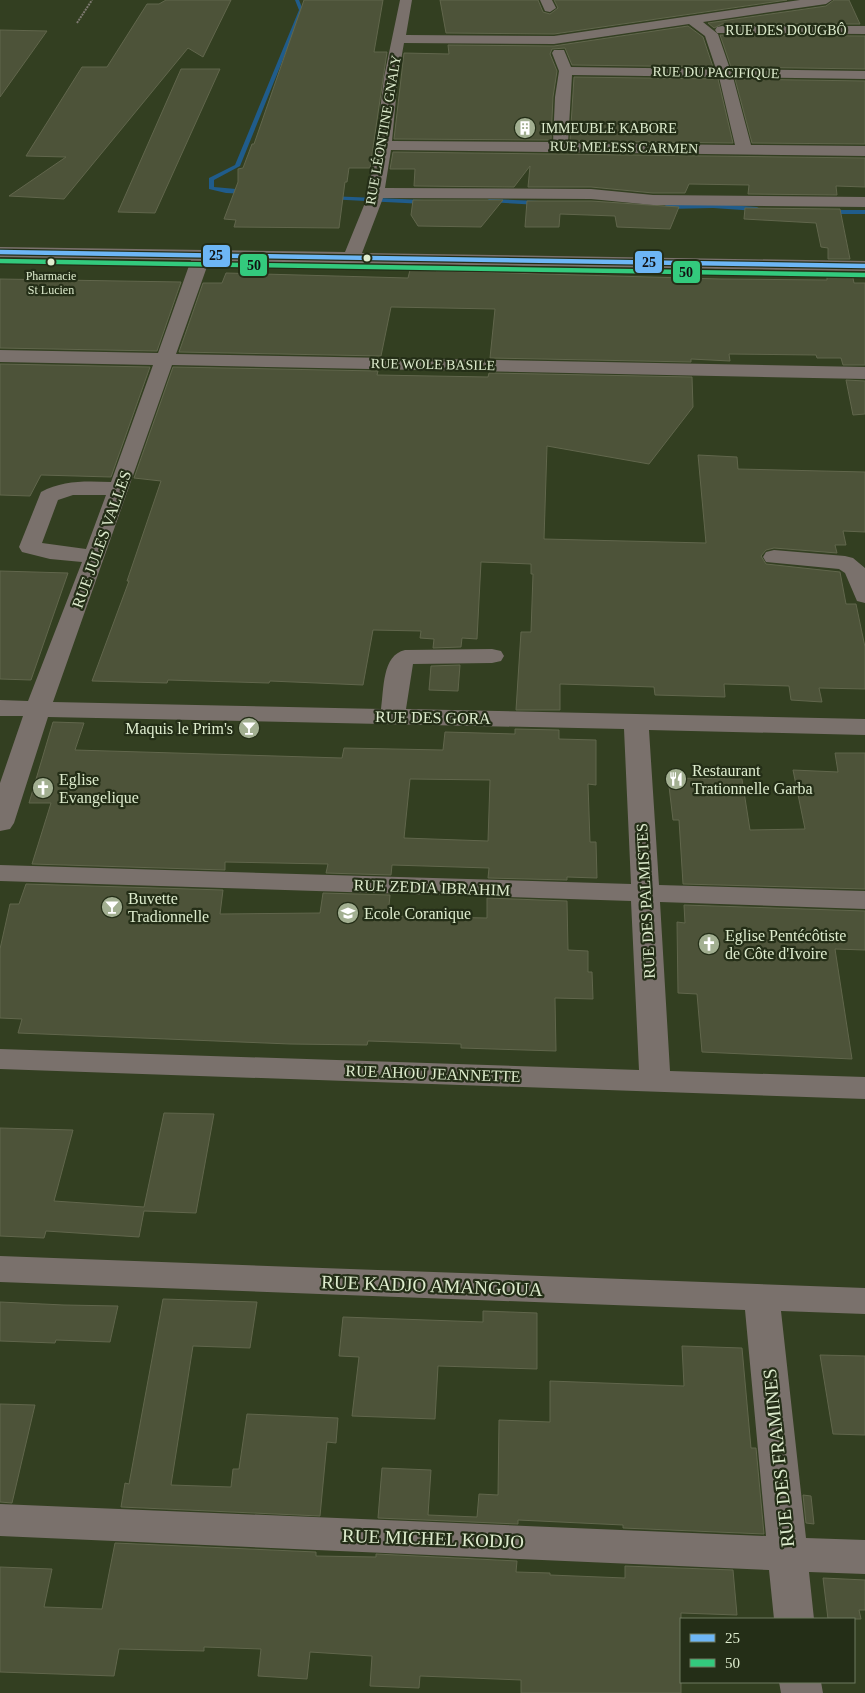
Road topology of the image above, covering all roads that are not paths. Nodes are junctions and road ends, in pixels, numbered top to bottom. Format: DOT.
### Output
graph roads {
  1 [pos="406,0"];
  2 [pos="826,0"];
  3 [pos="691,20"];
  4 [pos="707,29"];
  5 [pos="865,30"];
  6 [pos="399,39"];
  7 [pos="554,40"];
  8 [pos="566,71"];
  9 [pos="724,72"];
  10 [pos="865,74"];
  11 [pos="384,145"];
  12 [pos="560,146"];
  13 [pos="744,149"];
  14 [pos="865,151"];
  15 [pos="374,199"];
  16 [pos="865,202"];
  17 [pos="0,252"];
  18 [pos="202,255"];
  19 [pos="352,257"];
  20 [pos="865,266"];
  21 [pos="0,356"];
  22 [pos="165,358"];
  23 [pos="865,373"];
  24 [pos="119,489"];
  25 [pos="95,556"];
  26 [pos="774,557"];
  27 [pos="865,596"];
  28 [pos="492,656"];
  29 [pos="0,708"];
  30 [pos="38,709"];
  31 [pos="392,716"];
  32 [pos="636,720"];
  33 [pos="865,727"];
  34 [pos="0,823"];
  35 [pos="0,874"];
  36 [pos="645,893"];
  37 [pos="865,900"];
  38 [pos="0,1059"];
  39 [pos="655,1081"];
  40 [pos="865,1088"];
  41 [pos="0,1269"];
  42 [pos="762,1298"];
  43 [pos="865,1301"];
  44 [pos="0,1520"];
  45 [pos="788,1553"];
  46 [pos="865,1557"];
  47 [pos="794,1618"];
  1 -- 6 [label="street, RUE LÉONTINE GNALY"];
  2 -- 3 [label="street"];
  3 -- 4 [label="street"];
  3 -- 7 [label="street"];
  4 -- 5 [label="street, RUE DES DOUGBÔ"];
  4 -- 9 [label="street"];
  6 -- 7 [label="street"];
  6 -- 11 [label="street, RUE LÉONTINE GNALY"];
  7 -- 8 [label="street"];
  8 -- 9 [label="street, RUE DU PACIFIQUE"];
  8 -- 12 [label="street"];
  9 -- 10 [label="street, RUE DU PACIFIQUE"];
  9 -- 13 [label="street"];
  11 -- 12 [label="street, RUE MELESS CARMEN"];
  11 -- 15 [label="street, RUE LÉONTINE GNALY"];
  12 -- 13 [label="street, RUE MELESS CARMEN"];
  13 -- 14 [label="street, RUE MELESS CARMEN"];
  15 -- 16 [label="street"];
  15 -- 19 [label="street, RUE LÉONTINE GNALY"];
  17 -- 18 [label="street"];
  18 -- 19 [label="street"];
  18 -- 22 [label="street, RUE JULES VALLES"];
  19 -- 20 [label="street"];
  21 -- 22 [label="street, RUE WOLE BASILE"];
  22 -- 23 [label="street, RUE WOLE BASILE"];
  22 -- 24 [label="street, RUE JULES VALLES"];
  24 -- 25 [label="street, RUE JULES VALLES"];
  24 -- 25 [label="street"];
  25 -- 30 [label="street, RUE JULES VALLES"];
  26 -- 27 [label="street"];
  28 -- 31 [label="street"];
  29 -- 30 [label="street, RUE DES GORA"];
  30 -- 31 [label="street, RUE DES GORA"];
  30 -- 34 [label="street, RUE JULES VALLES"];
  31 -- 32 [label="street, RUE DES GORA"];
  32 -- 33 [label="street, RUE DES GORA"];
  32 -- 36 [label="street, RUE DES PALMISTES"];
  35 -- 36 [label="street, RUE ZEDIA IBRAHIM"];
  36 -- 37 [label="street, RUE ZEDIA IBRAHIM"];
  36 -- 39 [label="street, RUE DES PALMISTES"];
  38 -- 39 [label="street, RUE AHOU JEANNETTE"];
  39 -- 40 [label="street, RUE AHOU JEANNETTE"];
  41 -- 42 [label="street, RUE KADJO AMANGOUA"];
  42 -- 43 [label="street, RUE KADJO AMANGOUA"];
  42 -- 45 [label="street, RUE DES FRAMINES"];
  44 -- 45 [label="street, RUE MICHEL KODJO"];
  45 -- 46 [label="street, RUE MICHEL KODJO"];
  45 -- 47 [label="street, RUE DES FRAMINES"];
}
